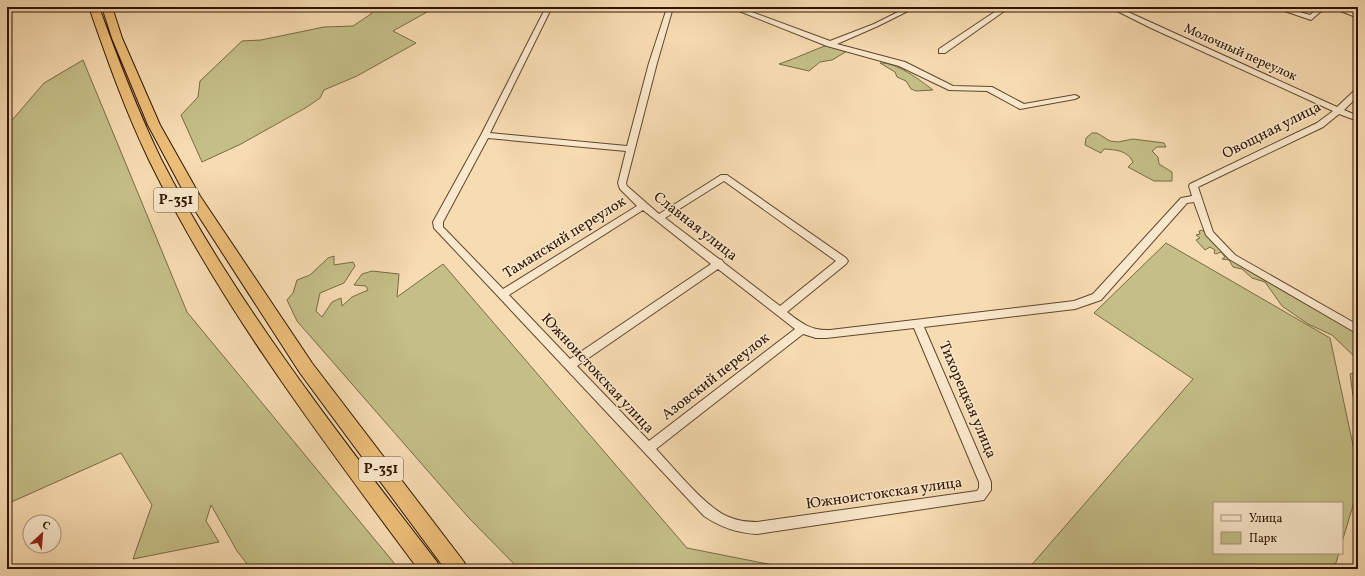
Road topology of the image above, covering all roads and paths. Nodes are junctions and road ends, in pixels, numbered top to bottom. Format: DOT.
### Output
graph roads {
  1 [pos="94,7"];
  2 [pos="108,7"];
  3 [pos="548,7"];
  4 [pos="732,7"];
  5 [pos="913,7"];
  6 [pos="1007,7"];
  7 [pos="1112,7"];
  8 [pos="1276,7"];
  9 [pos="1323,7"];
  10 [pos="1334,7"];
  11 [pos="669,11"];
  12 [pos="1358,16"];
  13 [pos="830,44"];
  14 [pos="942,51"];
  15 [pos="1358,92"];
  16 [pos="1075,97"];
  17 [pos="1338,110"];
  18 [pos="1358,119"];
  19 [pos="484,135"];
  20 [pos="631,149"];
  21 [pos="1197,198"];
  22 [pos="643,206"];
  23 [pos="659,218"];
  24 [pos="718,263"];
  25 [pos="502,295"];
  26 [pos="780,312"];
  27 [pos="917,323"];
  28 [pos="802,329"];
  29 [pos="1358,330"];
  30 [pos="569,366"];
  31 [pos="648,450"];
  32 [pos="985,490"];
  33 [pos="430,569"];
  34 [pos="457,569"];
  1 -- 33 [label="highway, Р-351"];
  2 -- 34 [label="highway, Р-351"];
  3 -- 19 [label="street, Южноистокская улица"];
  4 -- 13 [label="street"];
  5 -- 13 [label="street"];
  6 -- 14 [label="street"];
  7 -- 17 [label="street, Молочный переулок"];
  8 -- 9 [label="street"];
  10 -- 12 [label="street"];
  11 -- 20 [label="street, Славная улица"];
  13 -- 16 [label="street"];
  15 -- 17 [label="street, Овощная улица"];
  17 -- 18 [label="street, Молочный переулок"];
  17 -- 21 [label="street, Овощная улица"];
  19 -- 20 [label="street"];
  19 -- 25 [label="street, Южноистокская улица"];
  20 -- 22 [label="street, Славная улица"];
  21 -- 27 [label="street, Славная улица"];
  21 -- 29 [label="street"];
  22 -- 23 [label="street, Славная улица"];
  22 -- 25 [label="street, Таманский переулок"];
  23 -- 24 [label="street, Славная улица"];
  23 -- 26 [label="street"];
  24 -- 26 [label="street, Славная улица"];
  24 -- 30 [label="street"];
  25 -- 30 [label="street, Южноистокская улица"];
  26 -- 28 [label="street, Славная улица"];
  27 -- 28 [label="street, Славная улица"];
  27 -- 32 [label="street, Тихорецкая улица"];
  28 -- 31 [label="street, Азовский переулок"];
  30 -- 31 [label="street, Южноистокская улица"];
  31 -- 32 [label="street, Южноистокская улица"];
}
